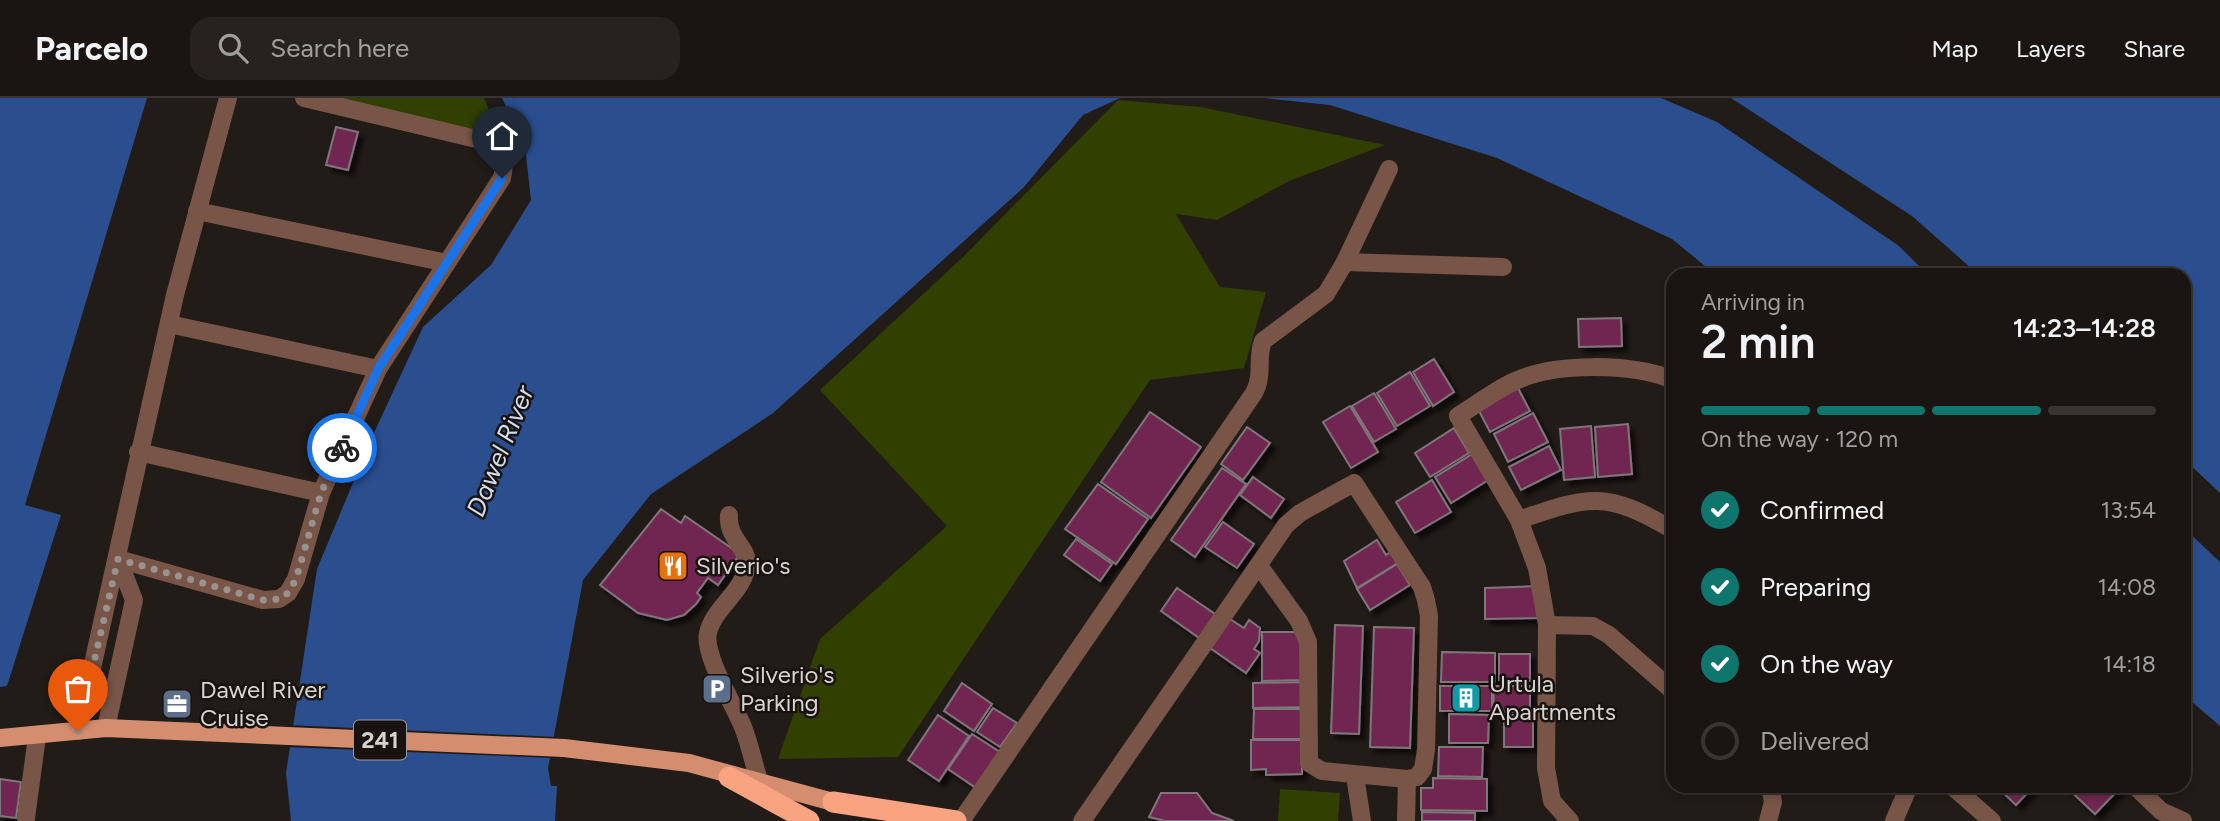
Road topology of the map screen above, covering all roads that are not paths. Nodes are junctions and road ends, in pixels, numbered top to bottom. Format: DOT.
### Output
graph roads {
  1 [pos="228,98"];
  2 [pos="304,98"];
  3 [pos="1388,169"];
  4 [pos="197,211"];
  5 [pos="1345,262"];
  6 [pos="447,263"];
  7 [pos="1503,267"];
  8 [pos="169,324"];
  9 [pos="378,369"];
  10 [pos="1666,378"];
  11 [pos="138,452"];
  12 [pos="321,493"];
  13 [pos="729,515"];
  14 [pos="1519,520"];
  15 [pos="1666,526"];
  16 [pos="118,559"];
  17 [pos="1260,567"];
  18 [pos="1547,625"];
  19 [pos="1666,685"];
  20 [pos="106,728"];
  21 [pos="78,731"];
  22 [pos="37,737"];
  23 [pos="0,738"];
  24 [pos="1355,776"];
  25 [pos="729,777"];
  26 [pos="1407,779"];
  27 [pos="760,784"];
  28 [pos="1771,793"];
  29 [pos="1906,793"];
  30 [pos="1960,793"];
  31 [pos="2139,793"];
  32 [pos="833,802"];
  33 [pos="866,814"];
  34 [pos="2154,816"];
  35 [pos="26,818"];
  36 [pos="947,820"];
  37 [pos="809,821"];
  38 [pos="842,821"];
  39 [pos="1082,821"];
  40 [pos="1362,821"];
  41 [pos="1406,821"];
  42 [pos="1570,821"];
  43 [pos="1768,821"];
  44 [pos="1894,821"];
  45 [pos="1992,821"];
  46 [pos="2183,821"];
  1 -- 4 [label="street"];
  2 -- 6 [label="street"];
  3 -- 5 [label="street"];
  4 -- 6 [label="street"];
  4 -- 8 [label="street"];
  5 -- 7 [label="street"];
  5 -- 36 [label="street"];
  6 -- 9 [label="street"];
  8 -- 9 [label="street"];
  8 -- 11 [label="street"];
  9 -- 12 [label="street"];
  10 -- 14 [label="street"];
  11 -- 12 [label="street"];
  11 -- 16 [label="street"];
  12 -- 16 [label="street"];
  13 -- 27 [label="street"];
  14 -- 15 [label="street"];
  14 -- 18 [label="street"];
  16 -- 20 [label="street"];
  16 -- 21 [label="street"];
  17 -- 24 [label="street"];
  17 -- 26 [label="street"];
  17 -- 39 [label="street"];
  18 -- 19 [label="street"];
  18 -- 42 [label="street"];
  20 -- 21 [label="main road, 241"];
  20 -- 25 [label="main road, 241"];
  21 -- 22 [label="main road, 241"];
  22 -- 23 [label="main road, 241"];
  22 -- 35 [label="street"];
  24 -- 26 [label="street"];
  24 -- 40 [label="street"];
  25 -- 27 [label="main road, 241"];
  25 -- 37 [label="highway"];
  26 -- 41 [label="street"];
  27 -- 32 [label="main road, 241"];
  28 -- 43 [label="street"];
  29 -- 44 [label="street"];
  30 -- 45 [label="street"];
  31 -- 34 [label="street"];
  32 -- 33 [label="highway, 241"];
  32 -- 38 [label="highway"];
  33 -- 36 [label="highway, 241"];
  34 -- 46 [label="street"];
}
